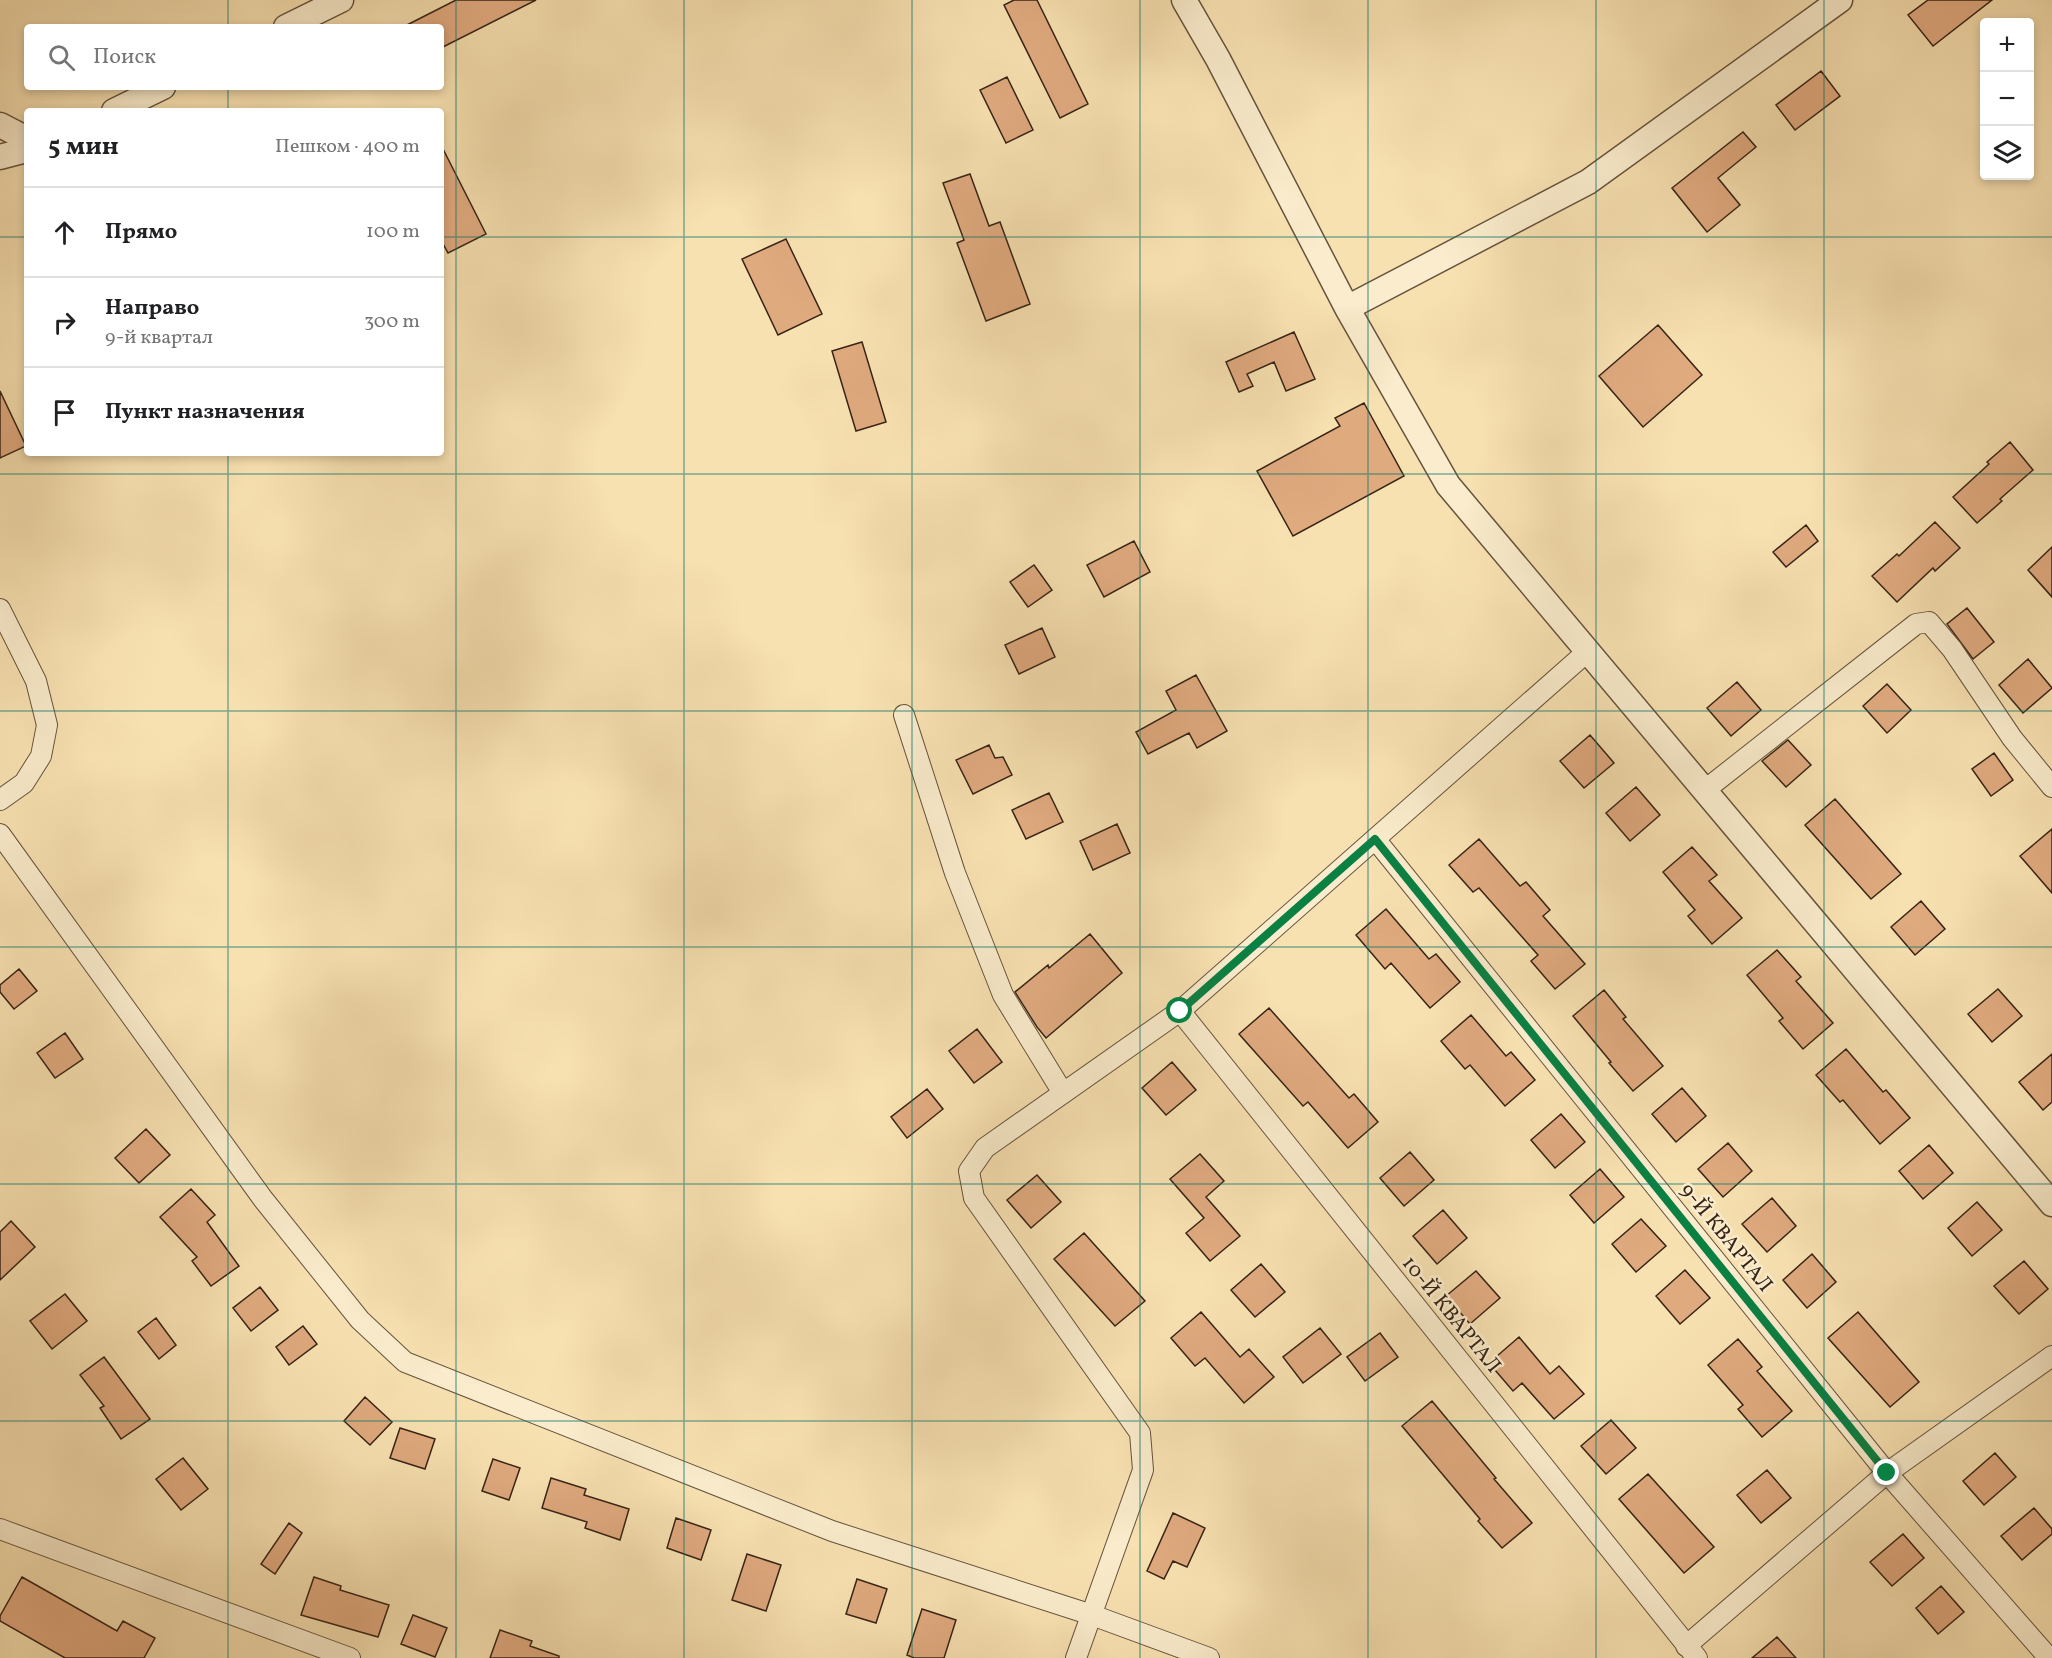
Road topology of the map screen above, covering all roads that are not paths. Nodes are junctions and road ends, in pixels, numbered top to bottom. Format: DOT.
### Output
graph roads {
  1 [pos="341,0"];
  2 [pos="1184,0"];
  3 [pos="1839,0"];
  4 [pos="291,24"];
  5 [pos="157,90"];
  6 [pos="120,108"];
  7 [pos="0,125"];
  8 [pos="24,137"];
  9 [pos="24,151"];
  10 [pos="0,157"];
  11 [pos="1347,308"];
  12 [pos="0,609"];
  13 [pos="1588,651"];
  14 [pos="904,715"];
  15 [pos="2052,787"];
  16 [pos="1704,790"];
  17 [pos="0,800"];
  18 [pos="0,834"];
  19 [pos="1375,839"];
  20 [pos="1180,1011"];
  21 [pos="1064,1093"];
  22 [pos="2052,1204"];
  23 [pos="2052,1356"];
  24 [pos="1887,1473"];
  25 [pos="0,1529"];
  26 [pos="1092,1616"];
  27 [pos="1691,1652"];
  28 [pos="350,1658"];
  29 [pos="1076,1658"];
  30 [pos="1209,1658"];
  31 [pos="2049,1658"];
  1 -- 4 [label="street"];
  2 -- 11 [label="street"];
  3 -- 11 [label="street"];
  5 -- 6 [label="street"];
  7 -- 8 [label="street"];
  9 -- 10 [label="street"];
  11 -- 13 [label="street"];
  12 -- 17 [label="street"];
  13 -- 16 [label="street"];
  13 -- 19 [label="street"];
  14 -- 21 [label="street"];
  15 -- 16 [label="street"];
  16 -- 22 [label="street"];
  18 -- 26 [label="street"];
  19 -- 20 [label="street"];
  19 -- 24 [label="street, 9-Й КВАРТАЛ"];
  20 -- 21 [label="street"];
  20 -- 27 [label="street, 10-Й КВАРТАЛ"];
  21 -- 26 [label="street"];
  23 -- 24 [label="street"];
  24 -- 27 [label="street"];
  24 -- 31 [label="street, 9-Й КВАРТАЛ"];
  25 -- 28 [label="street"];
  26 -- 29 [label="street"];
  26 -- 30 [label="street"];
}
